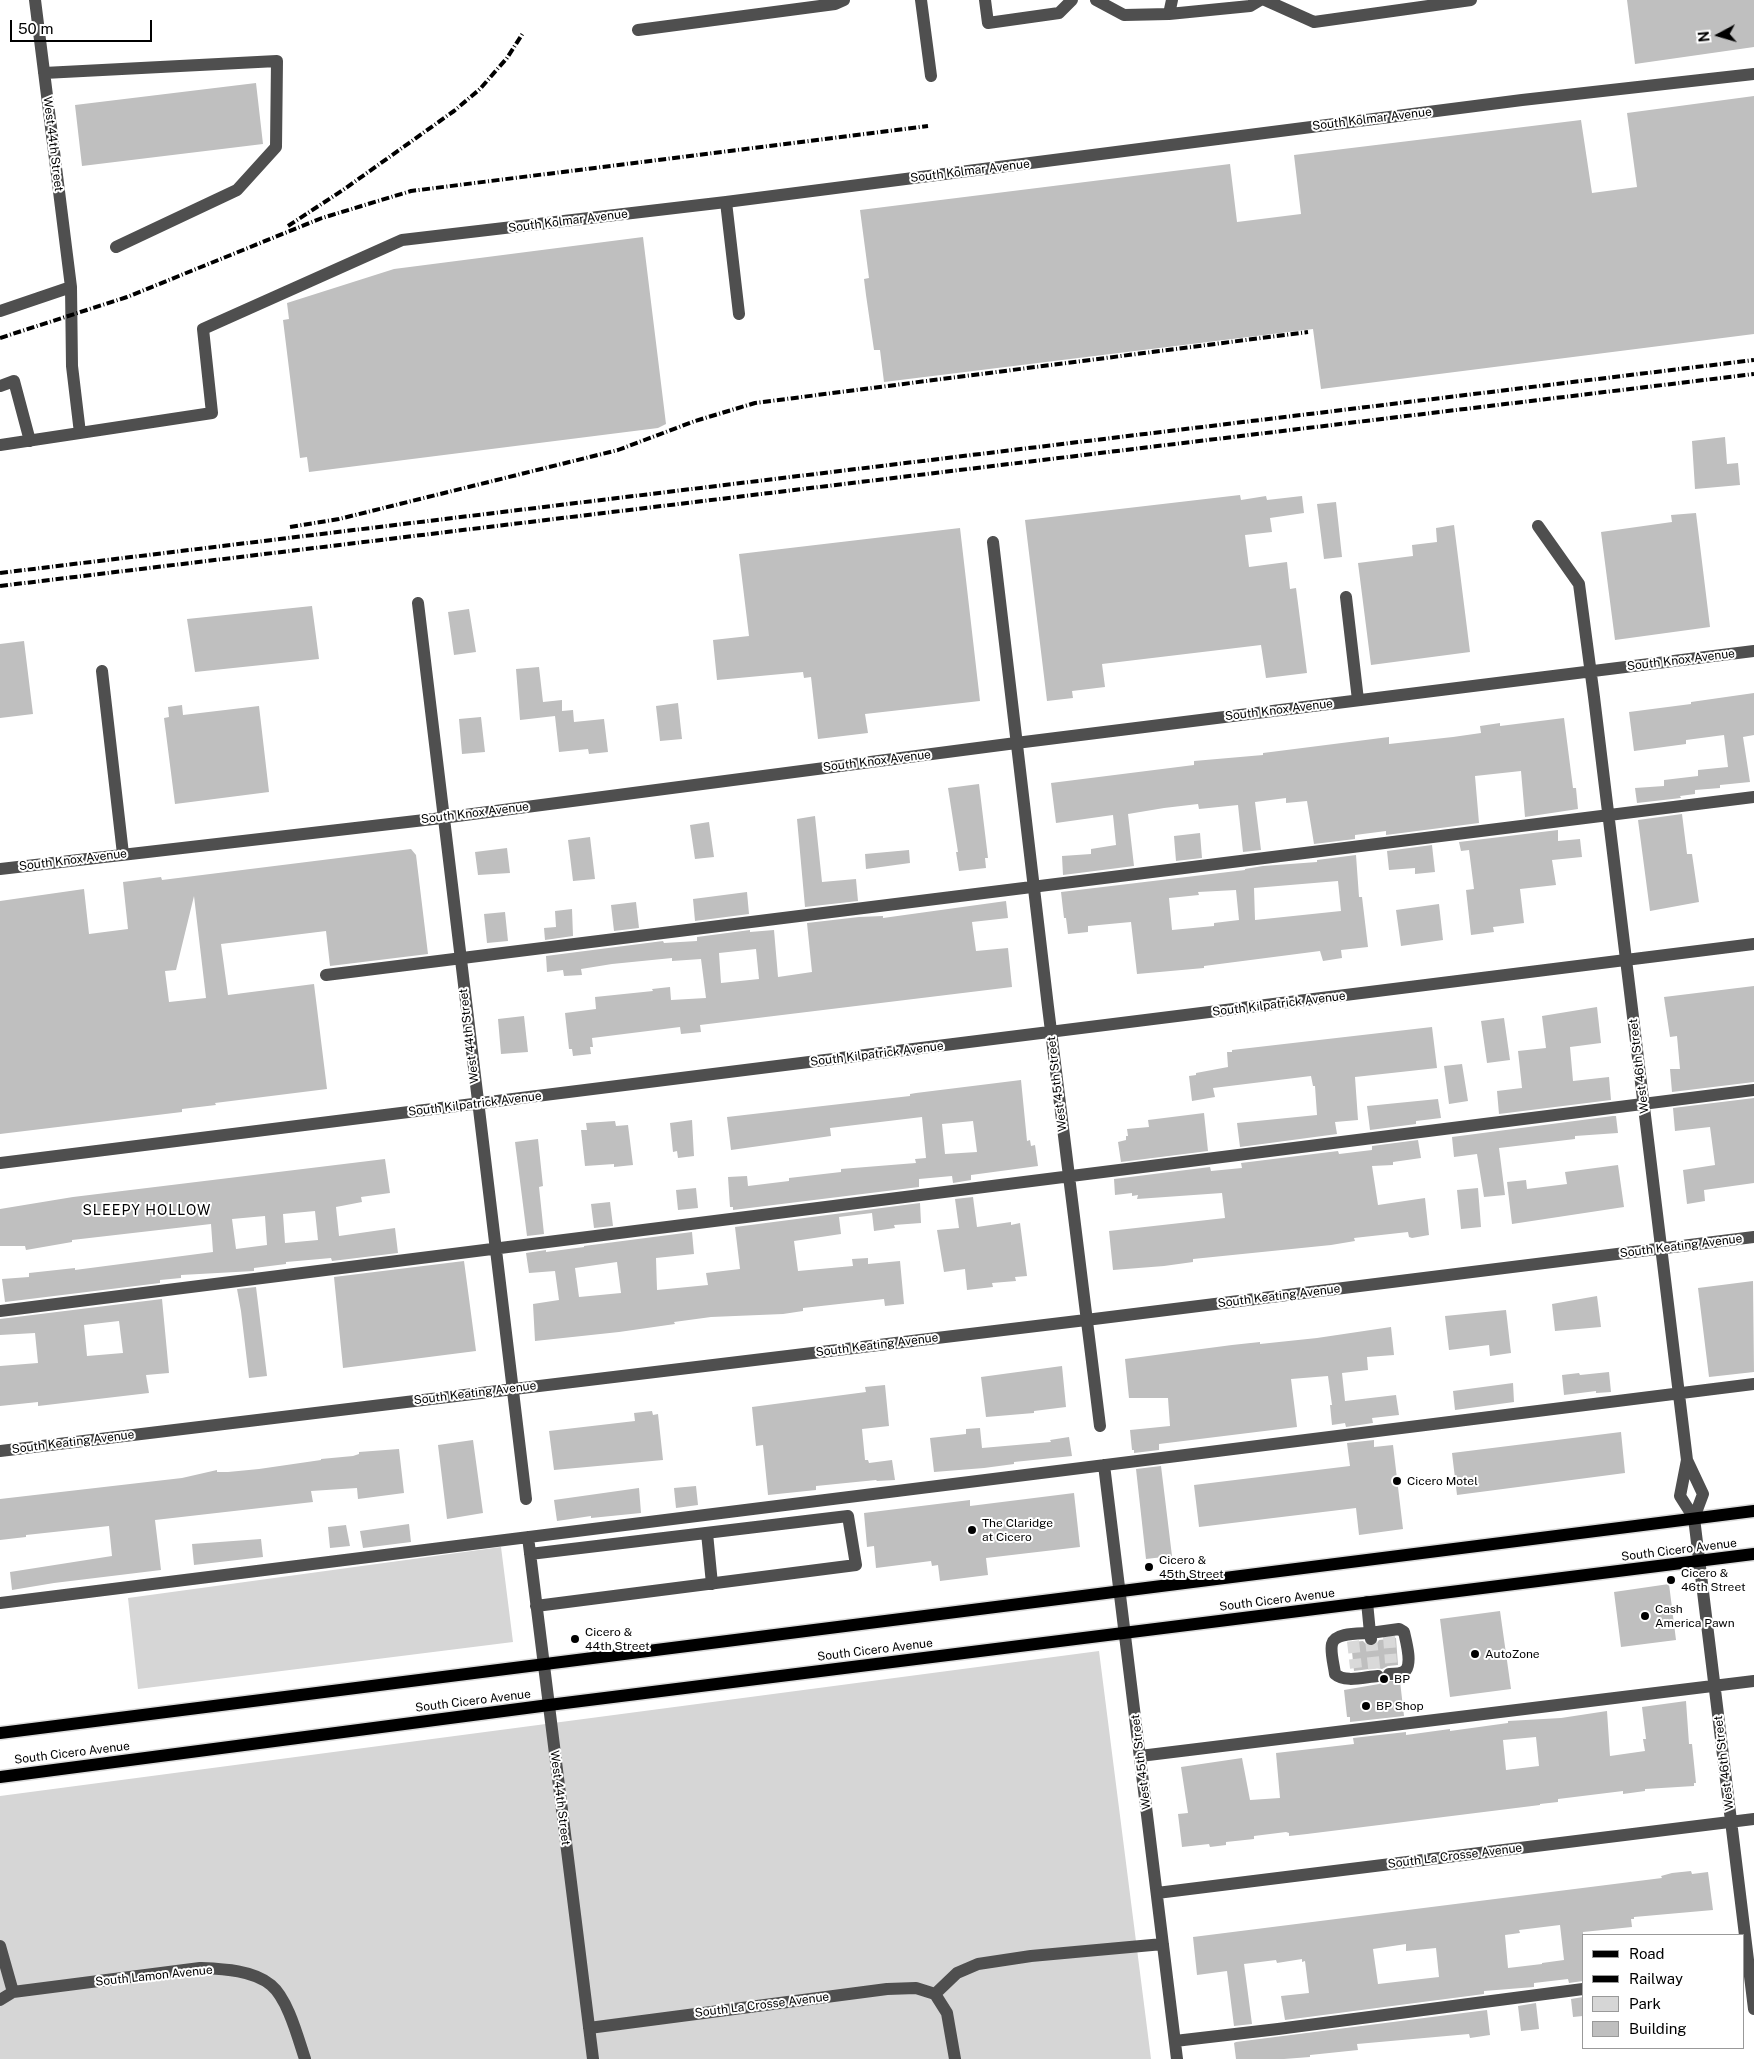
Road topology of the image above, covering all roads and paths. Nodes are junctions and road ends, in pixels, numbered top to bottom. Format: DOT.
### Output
graph roads {
  1 [pos="35,0"];
  2 [pos="844,0"];
  3 [pos="921,0"];
  4 [pos="985,0"];
  5 [pos="1072,0"];
  6 [pos="1096,0"];
  7 [pos="1172,0"];
  8 [pos="1260,0"];
  9 [pos="1265,0"];
  10 [pos="1471,0"];
  11 [pos="1169,14"];
  12 [pos="638,30"];
  13 [pos="44,73"];
  14 [pos="1754,74"];
  15 [pos="931,76"];
  16 [pos="726,202"];
  17 [pos="116,247"];
  18 [pos="71,287"];
  19 [pos="0,311"];
  20 [pos="739,314"];
  21 [pos="0,386"];
  22 [pos="80,433"];
  23 [pos="30,441"];
  24 [pos="0,445"];
  25 [pos="1538,526"];
  26 [pos="993,542"];
  27 [pos="1346,596"];
  28 [pos="418,603"];
  29 [pos="1754,651"];
  30 [pos="102,671"];
  31 [pos="1591,672"];
  32 [pos="1358,700"];
  33 [pos="1016,743"];
  34 [pos="1754,796"];
  35 [pos="1609,815"];
  36 [pos="442,818"];
  37 [pos="124,854"];
  38 [pos="0,869"];
  39 [pos="1034,888"];
  40 [pos="1754,944"];
  41 [pos="459,958"];
  42 [pos="1626,960"];
  43 [pos="326,975"];
  44 [pos="1051,1032"];
  45 [pos="1754,1090"];
  46 [pos="477,1104"];
  47 [pos="1644,1104"];
  48 [pos="0,1163"];
  49 [pos="1068,1175"];
  50 [pos="1754,1237"];
  51 [pos="494,1247"];
  52 [pos="1661,1248"];
  53 [pos="0,1311"];
  54 [pos="1086,1320"];
  55 [pos="1754,1384"];
  56 [pos="512,1388"];
  57 [pos="1679,1393"];
  58 [pos="1100,1426"];
  59 [pos="0,1451"];
  60 [pos="1687,1460"];
  61 [pos="1104,1465"];
  62 [pos="526,1499"];
  63 [pos="1754,1511"];
  64 [pos="1694,1518"];
  65 [pos="707,1533"];
  66 [pos="528,1536"];
  67 [pos="530,1554"];
  68 [pos="1754,1554"];
  69 [pos="1700,1561"];
  70 [pos="712,1584"];
  71 [pos="1120,1590"];
  72 [pos="1367,1602"];
  73 [pos="0,1603"];
  74 [pos="536,1606"];
  75 [pos="1125,1633"];
  76 [pos="1370,1636"];
  77 [pos="543,1664"];
  78 [pos="1754,1680"];
  79 [pos="1715,1686"];
  80 [pos="549,1705"];
  81 [pos="0,1733"];
  82 [pos="1140,1756"];
  83 [pos="0,1777"];
  84 [pos="1754,1818"];
  85 [pos="1731,1822"];
  86 [pos="1157,1893"];
  87 [pos="1163,1944"];
  88 [pos="0,1946"];
  89 [pos="1749,1967"];
  90 [pos="1582,1989"];
  91 [pos="13,1992"];
  92 [pos="935,1994"];
  93 [pos="0,2000"];
  94 [pos="1754,2008"];
  95 [pos="589,2028"];
  96 [pos="1175,2041"];
  97 [pos="305,2059"];
  98 [pos="592,2059"];
  99 [pos="955,2059"];
  100 [pos="1177,2059"];
  1 -- 13 [label="street, West 44th Street"];
  2 -- 12 [label="street"];
  3 -- 15 [label="street"];
  4 -- 5 [label="street"];
  6 -- 11 [label="street"];
  7 -- 11 [label="street"];
  8 -- 11 [label="street"];
  9 -- 10 [label="street"];
  13 -- 17 [label="street"];
  13 -- 18 [label="street, West 44th Street"];
  14 -- 16 [label="street, South Kolmar Avenue"];
  16 -- 20 [label="street"];
  16 -- 22 [label="street, South Kolmar Avenue"];
  18 -- 19 [label="street"];
  18 -- 22 [label="street, West 44th Street"];
  21 -- 23 [label="street"];
  22 -- 23 [label="street"];
  23 -- 24 [label="street"];
  25 -- 31 [label="street, West 46th Street"];
  26 -- 33 [label="street, West 45th Street"];
  27 -- 32 [label="street"];
  28 -- 36 [label="street, West 44th Street"];
  29 -- 31 [label="street, South Knox Avenue"];
  30 -- 37 [label="street"];
  31 -- 32 [label="street, South Knox Avenue"];
  31 -- 35 [label="street, West 46th Street"];
  32 -- 33 [label="street, South Knox Avenue"];
  33 -- 36 [label="street, South Knox Avenue"];
  33 -- 39 [label="street, West 45th Street"];
  34 -- 35 [label="street"];
  35 -- 39 [label="street"];
  35 -- 42 [label="street, West 46th Street"];
  36 -- 37 [label="street, South Knox Avenue"];
  36 -- 41 [label="street, West 44th Street"];
  37 -- 38 [label="street, South Knox Avenue"];
  39 -- 41 [label="street"];
  39 -- 44 [label="street, West 45th Street"];
  40 -- 42 [label="street, South Kilpatrick Avenue"];
  41 -- 43 [label="street"];
  41 -- 46 [label="street, West 44th Street"];
  42 -- 44 [label="street, South Kilpatrick Avenue"];
  42 -- 47 [label="street, West 46th Street"];
  44 -- 46 [label="street, South Kilpatrick Avenue"];
  44 -- 49 [label="street, West 45th Street"];
  45 -- 47 [label="street"];
  46 -- 48 [label="street, South Kilpatrick Avenue"];
  46 -- 51 [label="street, West 44th Street"];
  47 -- 49 [label="street"];
  47 -- 52 [label="street, West 46th Street"];
  49 -- 51 [label="street"];
  49 -- 54 [label="street, West 45th Street"];
  50 -- 52 [label="street, South Keating Avenue"];
  51 -- 53 [label="street"];
  51 -- 56 [label="street, West 44th Street"];
  52 -- 54 [label="street, South Keating Avenue"];
  52 -- 57 [label="street, West 46th Street"];
  54 -- 56 [label="street, South Keating Avenue"];
  54 -- 58 [label="street, West 45th Street"];
  55 -- 57 [label="street"];
  56 -- 59 [label="street, South Keating Avenue"];
  56 -- 62 [label="street, West 44th Street"];
  57 -- 60 [label="street, West 46th Street"];
  57 -- 61 [label="street"];
  60 -- 64 [label="street, West 46th Street"];
  60 -- 64 [label="street, West 46th Street"];
  61 -- 66 [label="street"];
  61 -- 71 [label="street, West 45th Street"];
  63 -- 64 [label="main road"];
  64 -- 69 [label="street, West 46th Street"];
  64 -- 71 [label="main road"];
  65 -- 67 [label="street"];
  65 -- 70 [label="street"];
  65 -- 70 [label="street"];
  66 -- 67 [label="street, West 44th Street"];
  66 -- 73 [label="street"];
  67 -- 74 [label="street, West 44th Street"];
  68 -- 69 [label="main road, South Cicero Avenue"];
  69 -- 72 [label="main road, South Cicero Avenue"];
  69 -- 79 [label="street, West 46th Street"];
  70 -- 74 [label="street"];
  71 -- 75 [label="street, West 45th Street"];
  71 -- 77 [label="main road"];
  72 -- 75 [label="main road, South Cicero Avenue"];
  72 -- 76 [label="street"];
  74 -- 77 [label="street, West 44th Street"];
  75 -- 80 [label="main road, South Cicero Avenue"];
  75 -- 82 [label="street, West 45th Street"];
  76 -- 76 [label="street"];
  77 -- 80 [label="street, West 44th Street"];
  77 -- 81 [label="main road"];
  78 -- 79 [label="street"];
  79 -- 82 [label="street"];
  79 -- 85 [label="street, West 46th Street"];
  80 -- 83 [label="main road, South Cicero Avenue"];
  80 -- 95 [label="street, West 44th Street"];
  82 -- 86 [label="street, West 45th Street"];
  84 -- 85 [label="street, South La Crosse Avenue"];
  85 -- 86 [label="street, South La Crosse Avenue"];
  85 -- 89 [label="street, West 46th Street"];
  86 -- 87 [label="street, West 45th Street"];
  87 -- 92 [label="street"];
  87 -- 96 [label="street, West 45th Street"];
  88 -- 91 [label="street"];
  89 -- 94 [label="street, West 46th Street"];
  90 -- 96 [label="street"];
  91 -- 93 [label="street"];
  91 -- 97 [label="street, South Lamon Avenue"];
  92 -- 95 [label="street, South La Crosse Avenue"];
  92 -- 99 [label="street"];
  95 -- 98 [label="street, West 44th Street"];
  96 -- 100 [label="street, West 45th Street"];
}
